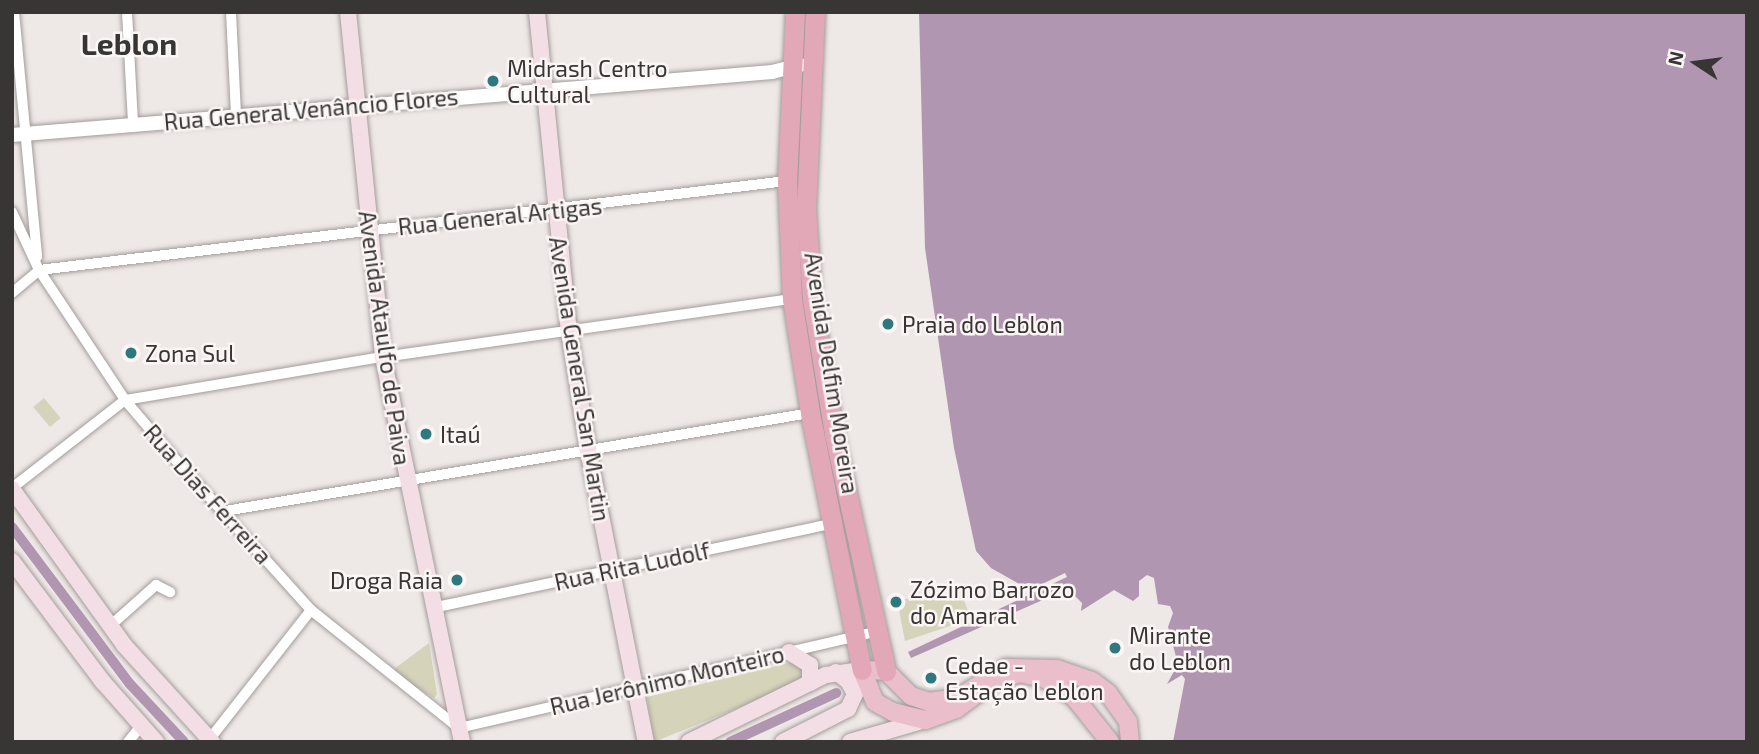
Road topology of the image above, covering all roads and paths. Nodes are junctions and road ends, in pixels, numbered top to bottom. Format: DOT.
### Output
graph roads {
  1 [pos="13,12"];
  2 [pos="127,12"];
  3 [pos="231,12"];
  4 [pos="348,12"];
  5 [pos="537,12"];
  6 [pos="795,12"];
  7 [pos="815,12"];
  8 [pos="813,52"];
  9 [pos="792,68"];
  10 [pos="542,91"];
  11 [pos="354,105"];
  12 [pos="236,115"];
  13 [pos="132,124"];
  14 [pos="18,134"];
  15 [pos="788,181"];
  16 [pos="555,211"];
  17 [pos="12,212"];
  18 [pos="369,231"];
  19 [pos="39,270"];
  20 [pos="12,293"];
  21 [pos="792,299"];
  22 [pos="569,331"];
  23 [pos="383,357"];
  24 [pos="125,400"];
  25 [pos="810,413"];
  26 [pos="588,450"];
  27 [pos="405,482"];
  28 [pos="12,488"];
  29 [pos="225,511"];
  30 [pos="831,524"];
  31 [pos="12,561"];
  32 [pos="611,569"];
  33 [pos="170,592"];
  34 [pos="432,608"];
  35 [pos="311,610"];
  36 [pos="110,626"];
  37 [pos="875,632"];
  38 [pos="855,638"];
  39 [pos="789,652"];
  40 [pos="862,670"];
  41 [pos="886,671"];
  42 [pos="836,672"];
  43 [pos="810,683"];
  44 [pos="636,687"];
  45 [pos="1122,709"];
  46 [pos="925,720"];
  47 [pos="1099,723"];
  48 [pos="141,726"];
  49 [pos="461,735"];
  50 [pos="210,741"];
  51 [pos="128,742"];
  52 [pos="156,742"];
  53 [pos="646,742"];
  54 [pos="688,742"];
  55 [pos="783,742"];
  56 [pos="850,742"];
  57 [pos="1110,742"];
  58 [pos="1130,742"];
  1 -- 14 [label="street"];
  2 -- 13 [label="street"];
  3 -- 12 [label="street"];
  4 -- 11 [label="main road, Avenida Ataulfo de Paiva"];
  5 -- 10 [label="main road, Avenida General San Martin"];
  6 -- 9 [label="highway, Avenida Delfim Moreira"];
  7 -- 8 [label="highway, Avenida Delfim Moreira"];
  8 -- 9 [label="street"];
  8 -- 37 [label="highway, Avenida Delfim Moreira"];
  9 -- 10 [label="street, Rua General Venâncio Flores"];
  9 -- 15 [label="highway, Avenida Delfim Moreira"];
  10 -- 11 [label="street, Rua General Venâncio Flores"];
  10 -- 16 [label="main road, Avenida General San Martin"];
  11 -- 12 [label="street, Rua General Venâncio Flores"];
  11 -- 18 [label="main road, Avenida Ataulfo de Paiva"];
  12 -- 13 [label="street, Rua General Venâncio Flores"];
  13 -- 14 [label="street, Rua General Venâncio Flores"];
  14 -- 19 [label="street"];
  15 -- 16 [label="street, Rua General Artigas"];
  15 -- 21 [label="highway, Avenida Delfim Moreira"];
  16 -- 18 [label="street, Rua General Artigas"];
  16 -- 22 [label="main road, Avenida General San Martin"];
  17 -- 19 [label="street, Rua Dias Ferreira"];
  18 -- 19 [label="street, Rua General Artigas"];
  18 -- 23 [label="main road, Avenida Ataulfo de Paiva"];
  19 -- 20 [label="street"];
  19 -- 24 [label="street, Rua Dias Ferreira"];
  21 -- 22 [label="street"];
  21 -- 25 [label="highway, Avenida Delfim Moreira"];
  22 -- 23 [label="street"];
  22 -- 26 [label="main road, Avenida General San Martin"];
  23 -- 24 [label="street"];
  23 -- 27 [label="main road, Avenida Ataulfo de Paiva"];
  24 -- 28 [label="street"];
  24 -- 29 [label="street, Rua Dias Ferreira"];
  25 -- 26 [label="street"];
  25 -- 30 [label="highway, Avenida Delfim Moreira"];
  26 -- 27 [label="street"];
  26 -- 32 [label="main road, Avenida General San Martin"];
  27 -- 29 [label="street"];
  27 -- 34 [label="main road, Avenida Ataulfo de Paiva"];
  28 -- 36 [label="main road"];
  29 -- 35 [label="street, Rua Dias Ferreira"];
  30 -- 32 [label="street, Rua Rita Ludolf"];
  30 -- 38 [label="highway, Avenida Delfim Moreira"];
  31 -- 48 [label="main road"];
  32 -- 34 [label="street, Rua Rita Ludolf"];
  32 -- 44 [label="main road, Avenida General San Martin"];
  33 -- 36 [label="street"];
  34 -- 49 [label="main road, Avenida Ataulfo de Paiva"];
  35 -- 49 [label="street, Rua Dias Ferreira"];
  35 -- 50 [label="street"];
  36 -- 50 [label="main road"];
  37 -- 38 [label="street, Rua Jerônimo Monteiro"];
  37 -- 41 [label="highway, Avenida Delfim Moreira"];
  38 -- 39 [label="street, Rua Jerônimo Monteiro"];
  38 -- 40 [label="highway, Avenida Delfim Moreira"];
  39 -- 43 [label="main road"];
  39 -- 44 [label="street, Rua Jerônimo Monteiro"];
  40 -- 41 [label="main road"];
  40 -- 42 [label="main road"];
  40 -- 46 [label="main road, Avenida Delfim Moreira"];
  41 -- 45 [label="main road"];
  42 -- 43 [label="main road"];
  42 -- 55 [label="main road"];
  43 -- 54 [label="main road"];
  44 -- 49 [label="street, Rua Jerônimo Monteiro"];
  44 -- 53 [label="main road, Avenida General San Martin"];
  45 -- 47 [label="main road"];
  45 -- 58 [label="main road"];
  46 -- 47 [label="main road"];
  46 -- 56 [label="main road"];
  47 -- 57 [label="main road"];
  48 -- 51 [label="street"];
  48 -- 52 [label="main road"];
}
